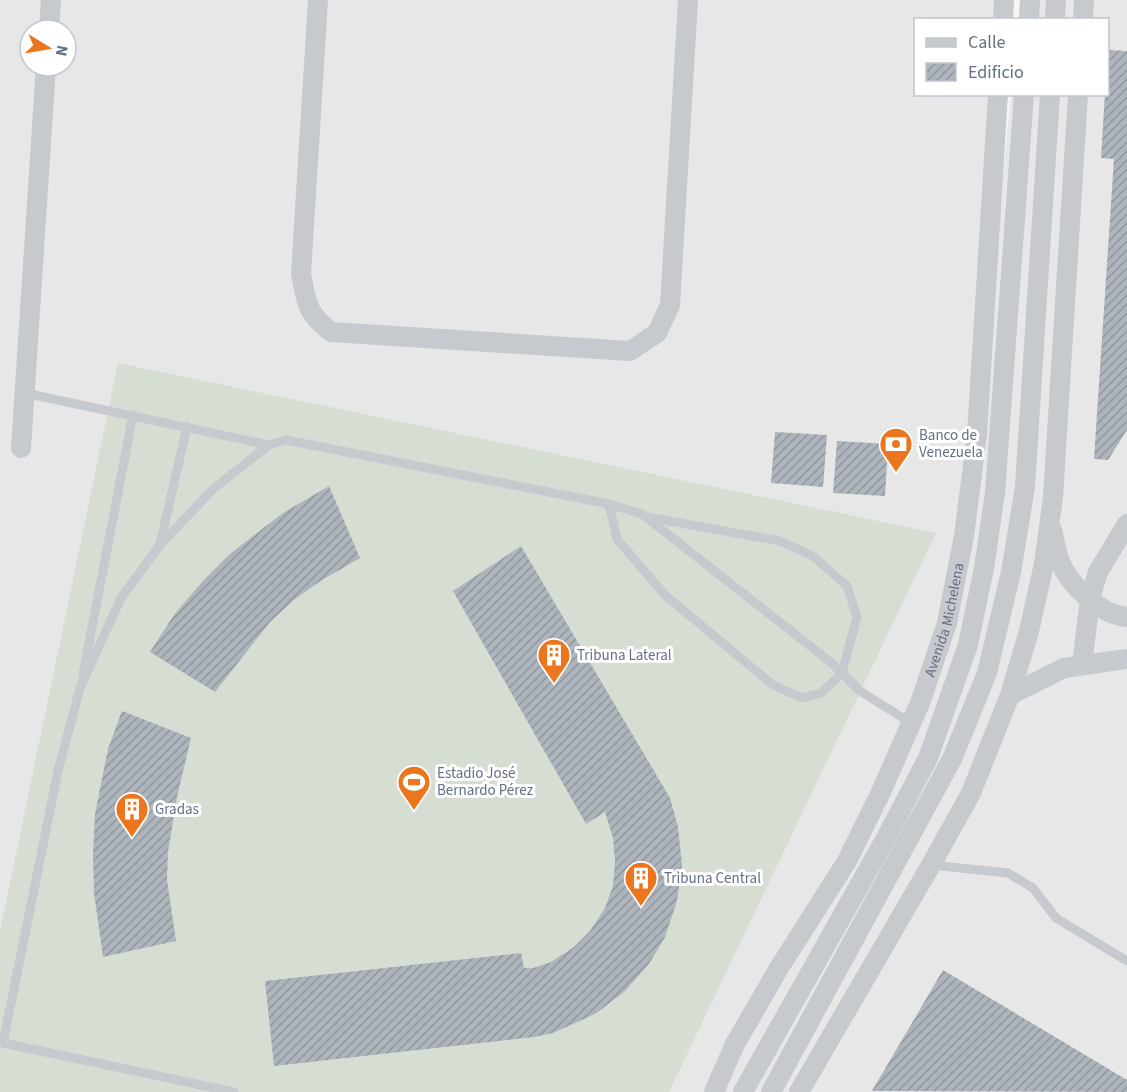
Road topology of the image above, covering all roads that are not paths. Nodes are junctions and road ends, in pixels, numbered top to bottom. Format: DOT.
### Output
graph roads {
  1 [pos="51,0"];
  2 [pos="318,0"];
  3 [pos="688,0"];
  4 [pos="1004,0"];
  5 [pos="1030,0"];
  6 [pos="1056,0"];
  7 [pos="1084,0"];
  8 [pos="50,18"];
  9 [pos="1003,18"];
  10 [pos="1029,18"];
  11 [pos="1055,18"];
  12 [pos="1083,18"];
  13 [pos="45,78"];
  14 [pos="998,96"];
  15 [pos="1024,96"];
  16 [pos="1050,96"];
  17 [pos="1078,96"];
  18 [pos="1059,390"];
  19 [pos="25,393"];
  20 [pos="133,415"];
  21 [pos="187,427"];
  22 [pos="977,434"];
  23 [pos="1000,435"];
  24 [pos="269,445"];
  25 [pos="21,448"];
  26 [pos="1025,487"];
  27 [pos="609,504"];
  28 [pos="645,517"];
  29 [pos="1050,520"];
  30 [pos="1127,524"];
  31 [pos="160,545"];
  32 [pos="1090,599"];
  33 [pos="1127,617"];
  34 [pos="1127,659"];
  35 [pos="1082,665"];
  36 [pos="842,673"];
  37 [pos="80,688"];
  38 [pos="1010,695"];
  39 [pos="911,724"];
  40 [pos="931,865"];
  41 [pos="1127,961"];
  42 [pos="234,1092"];
  43 [pos="714,1092"];
  44 [pos="743,1092"];
  45 [pos="771,1092"];
  46 [pos="799,1092"];
  1 -- 8 [label="street"];
  2 -- 3 [label="street"];
  4 -- 9 [label="street"];
  5 -- 10 [label="street"];
  6 -- 11 [label="street"];
  7 -- 12 [label="street"];
  13 -- 19 [label="street"];
  14 -- 22 [label="street, Avenida Michelena"];
  15 -- 23 [label="street, Avenida Michelena"];
  16 -- 26 [label="street"];
  17 -- 18 [label="street"];
  18 -- 26 [label="street"];
  18 -- 29 [label="street"];
  19 -- 20 [label="lane"];
  19 -- 25 [label="street"];
  20 -- 21 [label="lane"];
  20 -- 37 [label="lane"];
  21 -- 24 [label="lane"];
  21 -- 31 [label="lane"];
  22 -- 23 [label="street"];
  22 -- 39 [label="street, Avenida Michelena"];
  23 -- 44 [label="street, Avenida Michelena"];
  24 -- 27 [label="lane"];
  24 -- 31 [label="lane"];
  26 -- 45 [label="street"];
  27 -- 28 [label="lane"];
  27 -- 36 [label="lane"];
  28 -- 36 [label="lane"];
  28 -- 36 [label="lane"];
  29 -- 32 [label="street"];
  29 -- 38 [label="street"];
  30 -- 32 [label="street"];
  31 -- 37 [label="lane"];
  32 -- 33 [label="street"];
  32 -- 35 [label="street"];
  34 -- 35 [label="street"];
  35 -- 38 [label="street"];
  36 -- 39 [label="lane"];
  37 -- 42 [label="lane"];
  38 -- 40 [label="street"];
  39 -- 43 [label="street, Avenida Michelena"];
  40 -- 41 [label="lane"];
  40 -- 46 [label="street"];
}
